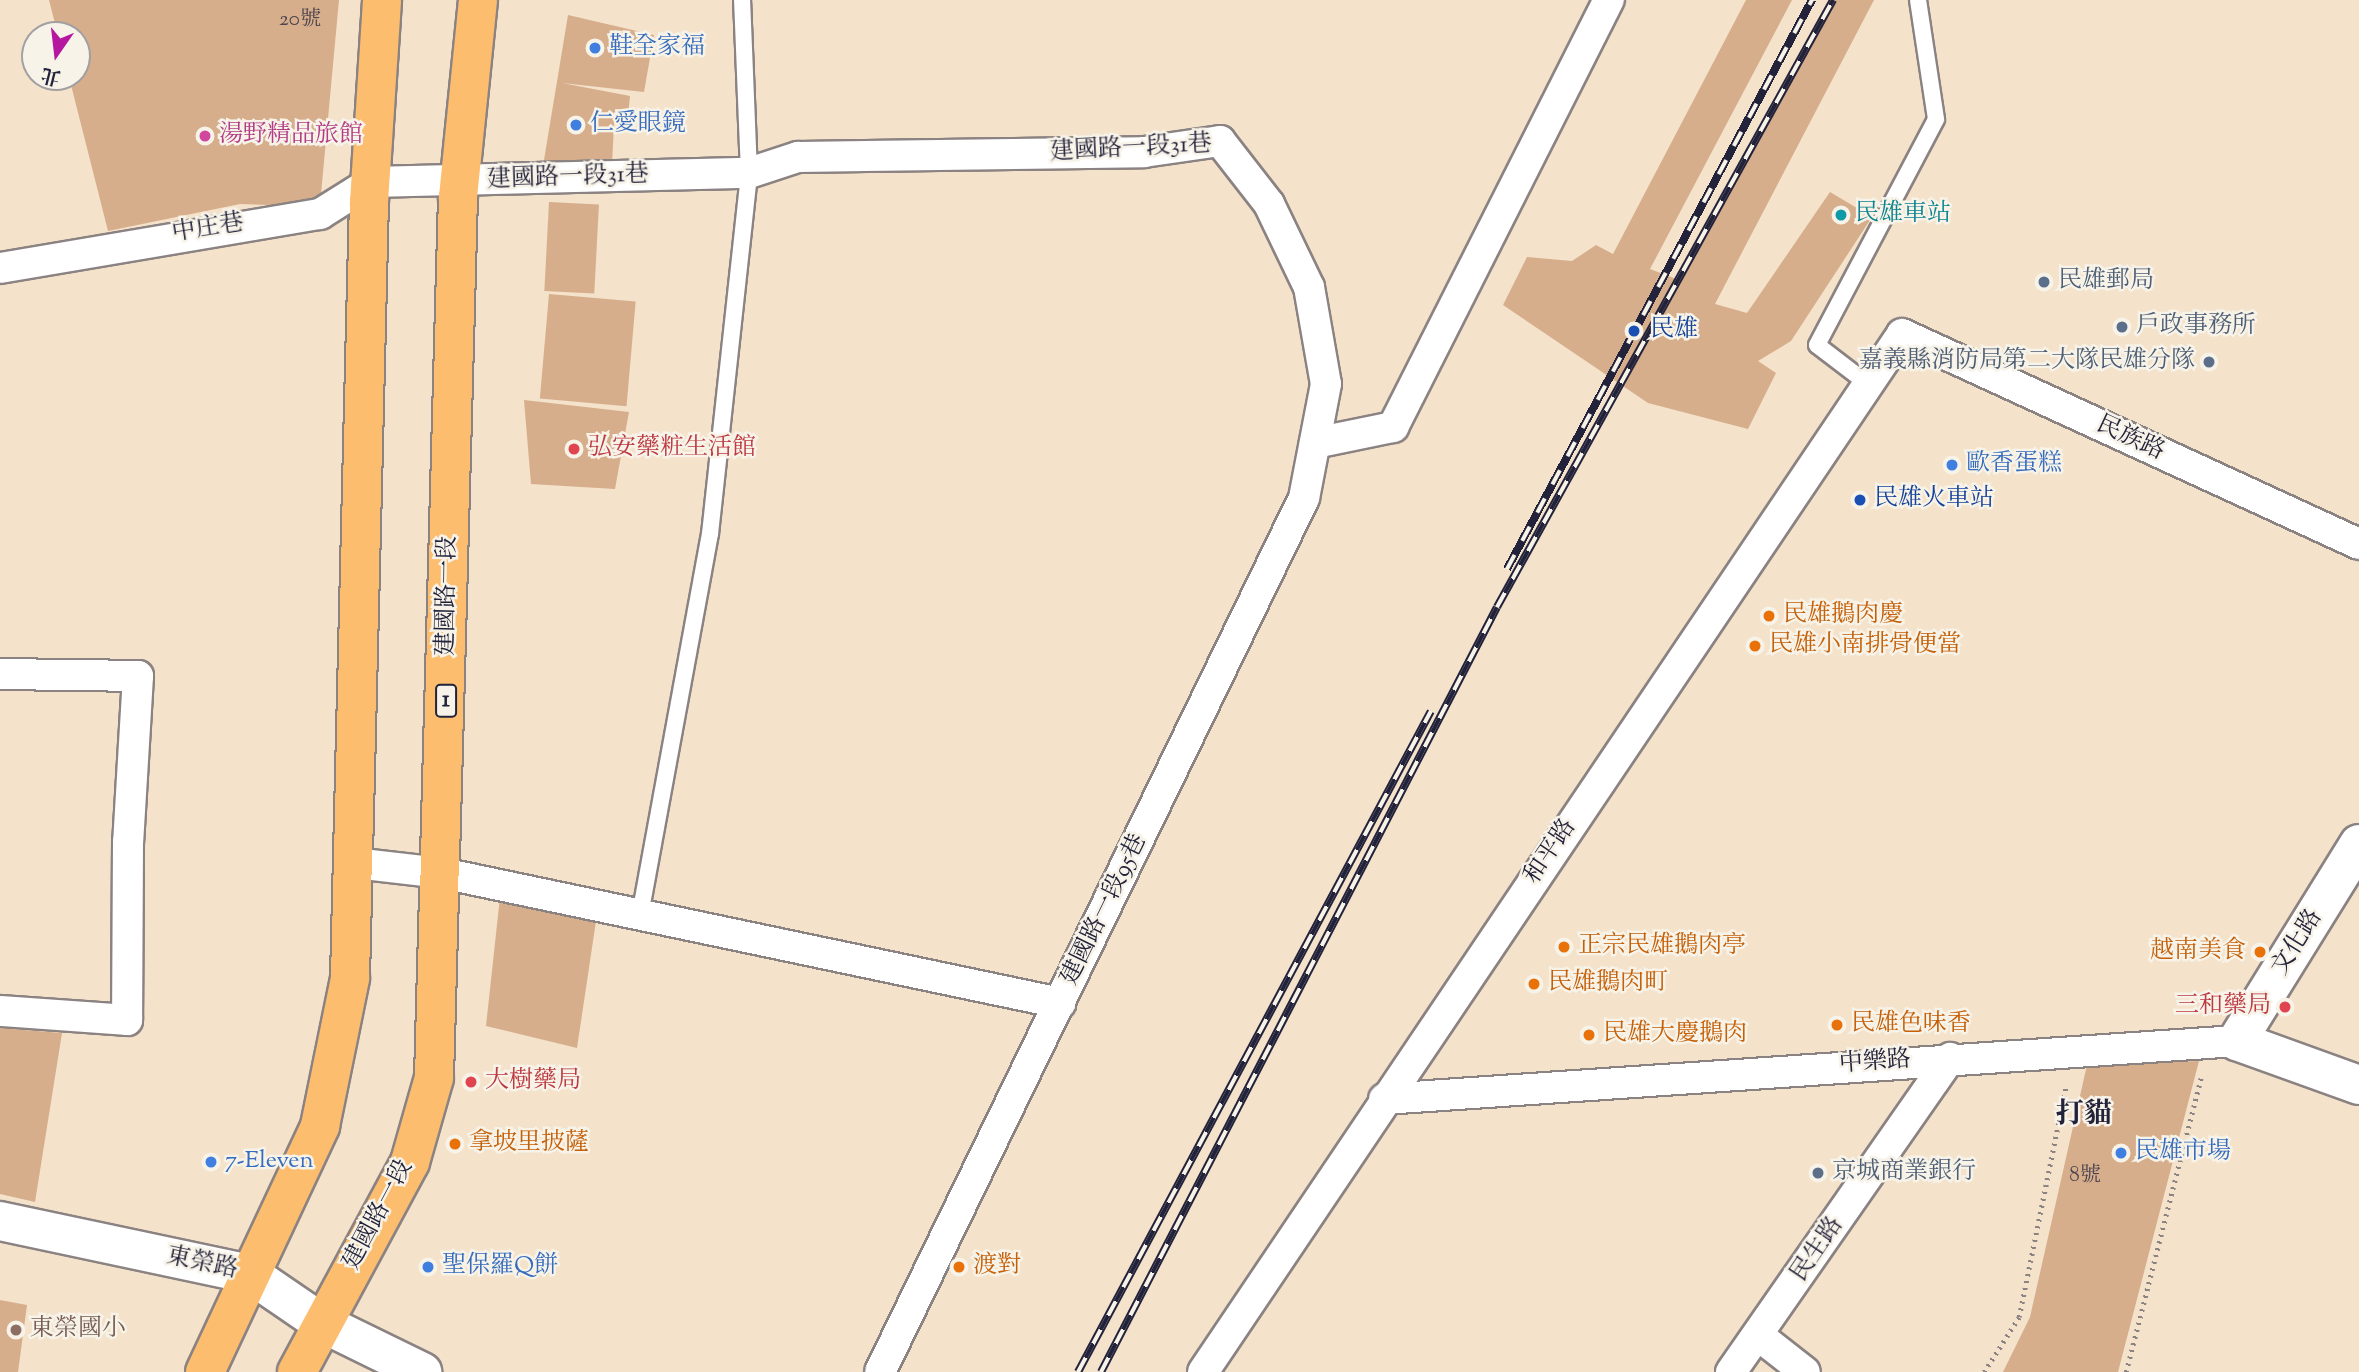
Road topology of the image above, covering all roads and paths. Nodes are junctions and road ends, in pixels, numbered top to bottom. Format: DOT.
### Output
graph roads {
  1 [pos="382,0"];
  2 [pos="478,0"];
  3 [pos="742,0"];
  4 [pos="1609,0"];
  5 [pos="1918,0"];
  6 [pos="748,173"];
  7 [pos="461,181"];
  8 [pos="371,182"];
  9 [pos="0,268"];
  10 [pos="1902,334"];
  11 [pos="1868,384"];
  12 [pos="1315,443"];
  13 [pos="2359,544"];
  14 [pos="0,674"];
  15 [pos="2359,844"];
  16 [pos="355,863"];
  17 [pos="442,873"];
  18 [pos="640,915"];
  19 [pos="1060,1003"];
  20 [pos="0,1011"];
  21 [pos="2224,1042"];
  22 [pos="2073,1051"];
  23 [pos="1950,1058"];
  24 [pos="2359,1085"];
  25 [pos="1384,1099"];
  26 [pos="0,1222"];
  27 [pos="250,1274"];
  28 [pos="320,1322"];
  29 [pos="1759,1336"];
  30 [pos="205,1372"];
  31 [pos="297,1372"];
  32 [pos="422,1372"];
  33 [pos="880,1372"];
  34 [pos="1203,1372"];
  35 [pos="1731,1372"];
  36 [pos="1805,1372"];
  37 [pos="1984,1372"];
  38 [pos="2126,1372"];
  1 -- 8 [label="main road"];
  2 -- 7 [label="main road, 建國路一段 / 1"];
  3 -- 6 [label="lane"];
  4 -- 12 [label="street"];
  5 -- 11 [label="lane"];
  6 -- 7 [label="street, 建國路一段31巷"];
  6 -- 12 [label="street, 建國路一段31巷"];
  6 -- 18 [label="lane"];
  7 -- 8 [label="street, 建國路一段31巷"];
  7 -- 17 [label="main road, 建國路一段 / 1"];
  8 -- 9 [label="street, 中庄巷"];
  8 -- 16 [label="main road"];
  10 -- 11 [label="street, 和平路"];
  10 -- 13 [label="street, 民族路"];
  11 -- 25 [label="street, 和平路"];
  12 -- 19 [label="street, 建國路一段95巷"];
  14 -- 20 [label="street"];
  15 -- 21 [label="street, 文化路"];
  16 -- 17 [label="street"];
  16 -- 27 [label="main road"];
  17 -- 18 [label="street"];
  17 -- 28 [label="main road, 建國路一段 / 1"];
  18 -- 19 [label="street"];
  19 -- 33 [label="street, 建國路一段95巷"];
  21 -- 22 [label="street, 中樂路"];
  21 -- 24 [label="street, 中樂路"];
  21 -- 38 [label="path"];
  22 -- 23 [label="street, 中樂路"];
  22 -- 37 [label="path"];
  23 -- 25 [label="street, 中樂路"];
  23 -- 29 [label="street, 民生路"];
  25 -- 34 [label="street, 和平路"];
  26 -- 27 [label="street, 東榮路"];
  27 -- 28 [label="street, 東榮路"];
  27 -- 30 [label="main road"];
  28 -- 31 [label="main road, 建國路一段 / 1"];
  28 -- 32 [label="street, 東榮路"];
  29 -- 35 [label="street, 民生路"];
  29 -- 36 [label="street"];
}
